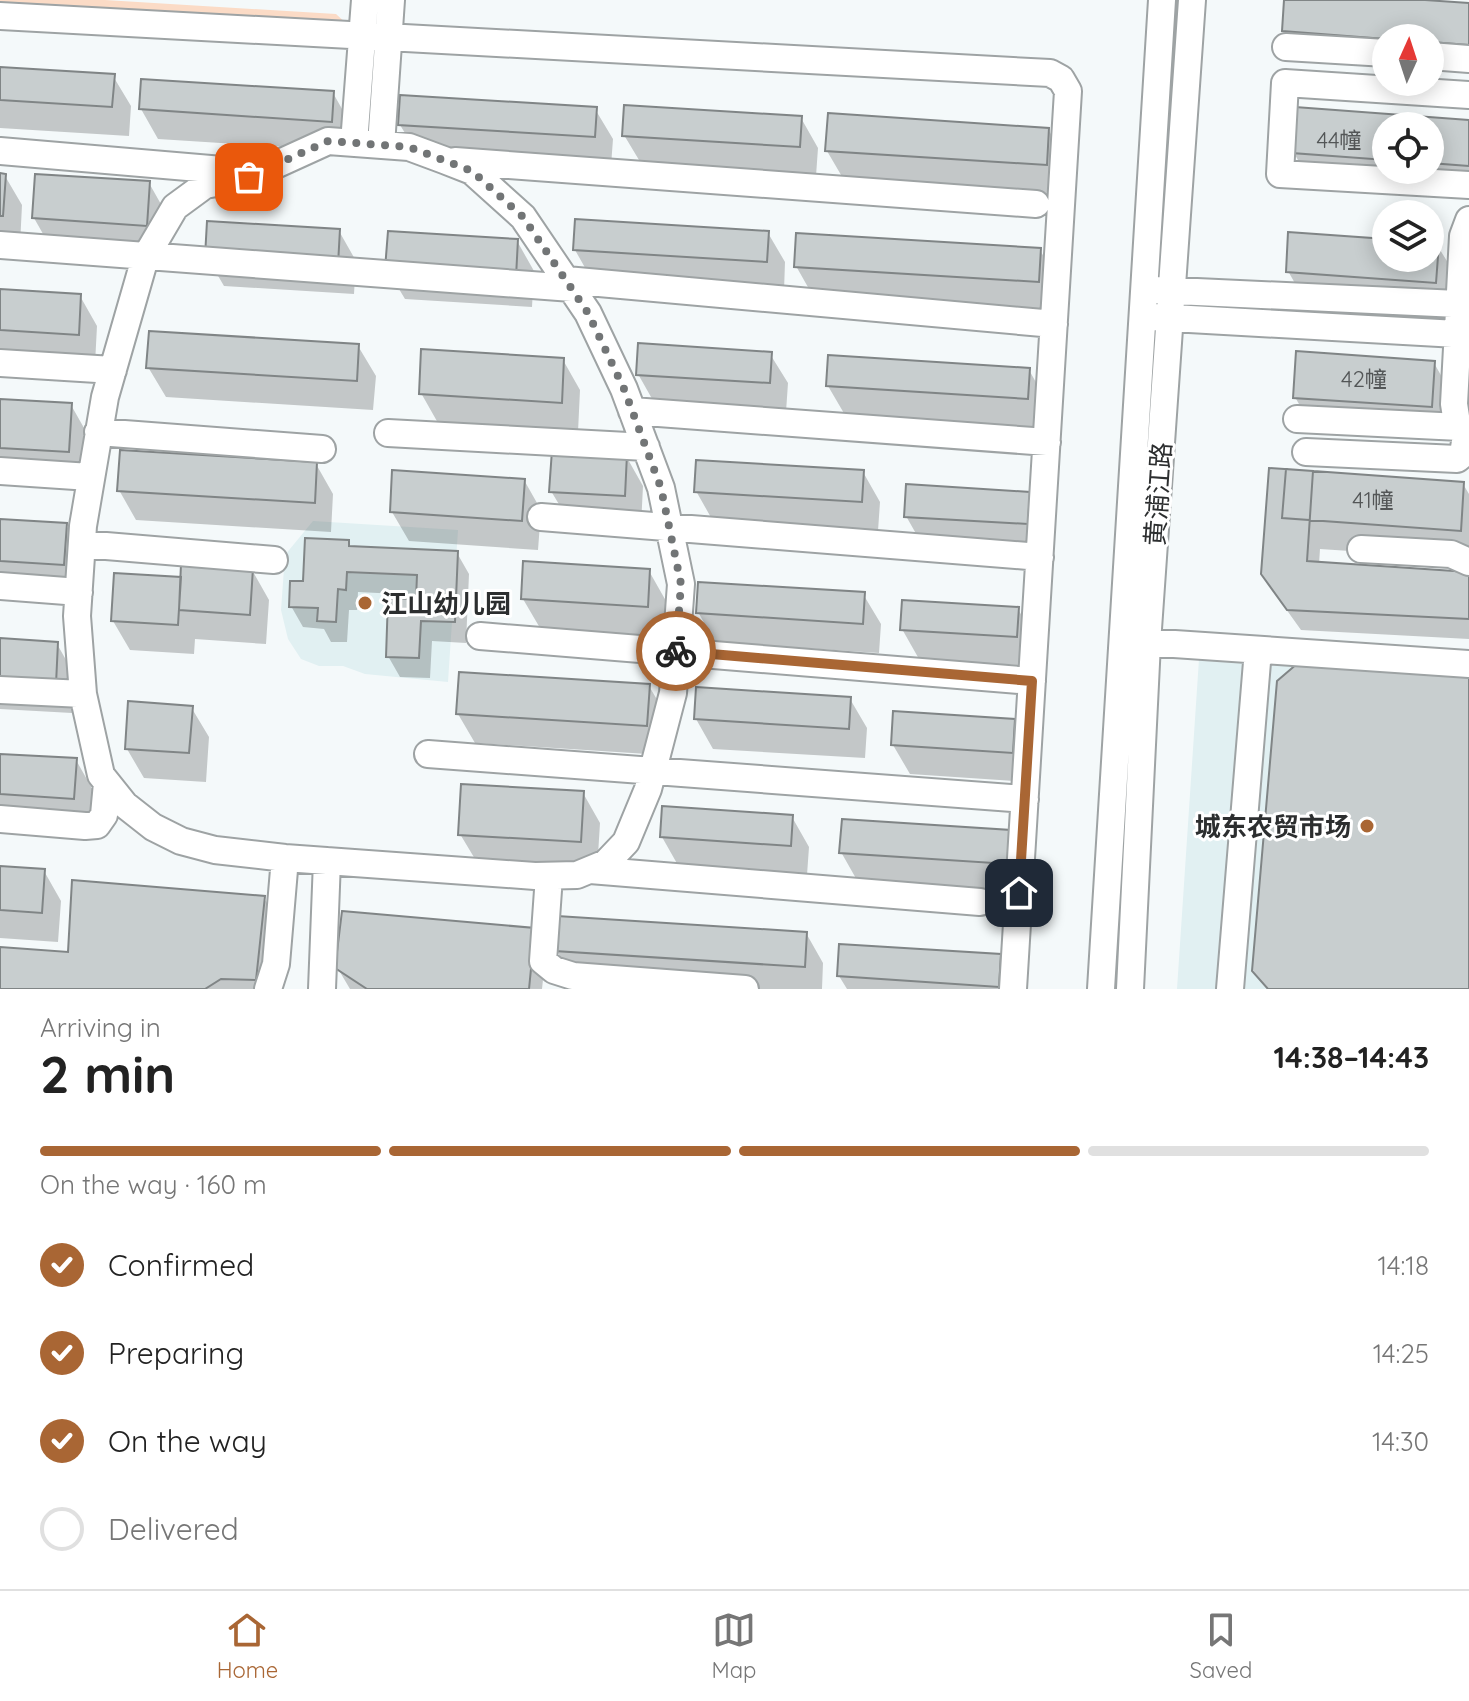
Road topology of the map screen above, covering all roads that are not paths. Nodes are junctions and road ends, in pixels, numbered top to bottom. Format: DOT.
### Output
graph roads {
  1 [pos="365,0"];
  2 [pos="391,0"];
  3 [pos="1162,0"];
  4 [pos="1192,0"];
  5 [pos="0,16"];
  6 [pos="362,36"];
  7 [pos="389,37"];
  8 [pos="1286,47"];
  9 [pos="1372,52"];
  10 [pos="1444,57"];
  11 [pos="1469,59"];
  12 [pos="1469,95"];
  13 [pos="354,143"];
  14 [pos="381,145"];
  15 [pos="0,151"];
  16 [pos="444,160"];
  17 [pos="257,173"];
  18 [pos="1469,185"];
  19 [pos="1036,204"];
  20 [pos="1469,220"];
  21 [pos="0,245"];
  22 [pos="145,258"];
  23 [pos="569,284"];
  24 [pos="1144,290"];
  25 [pos="1172,291"];
  26 [pos="1458,304"];
  27 [pos="1143,316"];
  28 [pos="1170,318"];
  29 [pos="1054,324"];
  30 [pos="1461,340"];
  31 [pos="0,363"];
  32 [pos="113,370"];
  33 [pos="632,411"];
  34 [pos="1297,419"];
  35 [pos="98,432"];
  36 [pos="388,433"];
  37 [pos="1465,433"];
  38 [pos="1047,442"];
  39 [pos="646,447"];
  40 [pos="322,449"];
  41 [pos="1306,452"];
  42 [pos="0,471"];
  43 [pos="90,477"];
  44 [pos="541,517"];
  45 [pos="669,527"];
  46 [pos="82,544"];
  47 [pos="1361,549"];
  48 [pos="1040,557"];
  49 [pos="274,560"];
  50 [pos="1469,562"];
  51 [pos="0,586"];
  52 [pos="79,592"];
  53 [pos="1136,634"];
  54 [pos="480,636"];
  55 [pos="1258,650"];
  56 [pos="1469,650"];
  57 [pos="676,653"];
  58 [pos="1469,664"];
  59 [pos="1032,681"];
  60 [pos="0,690"];
  61 [pos="83,694"];
  62 [pos="428,754"];
  63 [pos="653,771"];
  64 [pos="107,783"];
  65 [pos="1025,799"];
  66 [pos="0,819"];
  67 [pos="285,858"];
  68 [pos="327,861"];
  69 [pos="590,870"];
  70 [pos="549,876"];
  71 [pos="980,902"];
  72 [pos="268,989"];
  73 [pos="322,989"];
  74 [pos="745,989"];
  75 [pos="1013,989"];
  76 [pos="1098,989"];
  77 [pos="1133,989"];
  78 [pos="1230,989"];
  1 -- 6 [label="street"];
  2 -- 7 [label="street"];
  3 -- 24 [label="street, 黄浦江路"];
  4 -- 25 [label="street, 黄浦江路"];
  5 -- 6 [label="street"];
  6 -- 7 [label="street"];
  6 -- 13 [label="street"];
  7 -- 14 [label="street"];
  7 -- 29 [label="street"];
  8 -- 9 [label="street"];
  10 -- 11 [label="street"];
  12 -- 18 [label="street"];
  13 -- 14 [label="street"];
  13 -- 17 [label="street"];
  14 -- 16 [label="street"];
  15 -- 17 [label="street"];
  16 -- 19 [label="street"];
  16 -- 23 [label="street"];
  17 -- 22 [label="street"];
  20 -- 26 [label="street"];
  21 -- 22 [label="street"];
  22 -- 23 [label="street"];
  22 -- 32 [label="street"];
  23 -- 29 [label="street"];
  23 -- 33 [label="street"];
  24 -- 25 [label="street"];
  24 -- 27 [label="street, 黄浦江路"];
  25 -- 26 [label="street"];
  25 -- 28 [label="street, 黄浦江路"];
  26 -- 30 [label="street"];
  27 -- 28 [label="street"];
  27 -- 53 [label="street, 黄浦江路"];
  28 -- 30 [label="street"];
  28 -- 53 [label="street, 黄浦江路"];
  29 -- 38 [label="street"];
  30 -- 37 [label="street"];
  31 -- 32 [label="street"];
  32 -- 35 [label="street"];
  33 -- 38 [label="street"];
  33 -- 39 [label="street"];
  34 -- 37 [label="street"];
  35 -- 40 [label="street"];
  35 -- 43 [label="street"];
  36 -- 39 [label="street"];
  37 -- 41 [label="street"];
  38 -- 48 [label="street"];
  39 -- 45 [label="street"];
  42 -- 43 [label="street"];
  43 -- 46 [label="street"];
  44 -- 45 [label="street"];
  45 -- 48 [label="street"];
  45 -- 57 [label="street"];
  46 -- 49 [label="street"];
  46 -- 52 [label="street"];
  47 -- 50 [label="street"];
  48 -- 59 [label="street"];
  51 -- 52 [label="street"];
  52 -- 61 [label="street"];
  53 -- 55 [label="street"];
  53 -- 56 [label="street"];
  53 -- 76 [label="street, 黄浦江路"];
  53 -- 77 [label="street, 黄浦江路"];
  54 -- 57 [label="street"];
  55 -- 58 [label="street"];
  55 -- 78 [label="street"];
  57 -- 59 [label="street"];
  57 -- 63 [label="street"];
  59 -- 65 [label="street"];
  60 -- 61 [label="street"];
  61 -- 64 [label="street"];
  62 -- 63 [label="street"];
  63 -- 65 [label="street"];
  63 -- 69 [label="street"];
  64 -- 66 [label="street"];
  64 -- 67 [label="street"];
  65 -- 75 [label="street"];
  67 -- 68 [label="street"];
  67 -- 72 [label="street"];
  68 -- 70 [label="street"];
  68 -- 73 [label="street"];
  69 -- 70 [label="street"];
  69 -- 71 [label="street"];
  70 -- 74 [label="street"];
}
